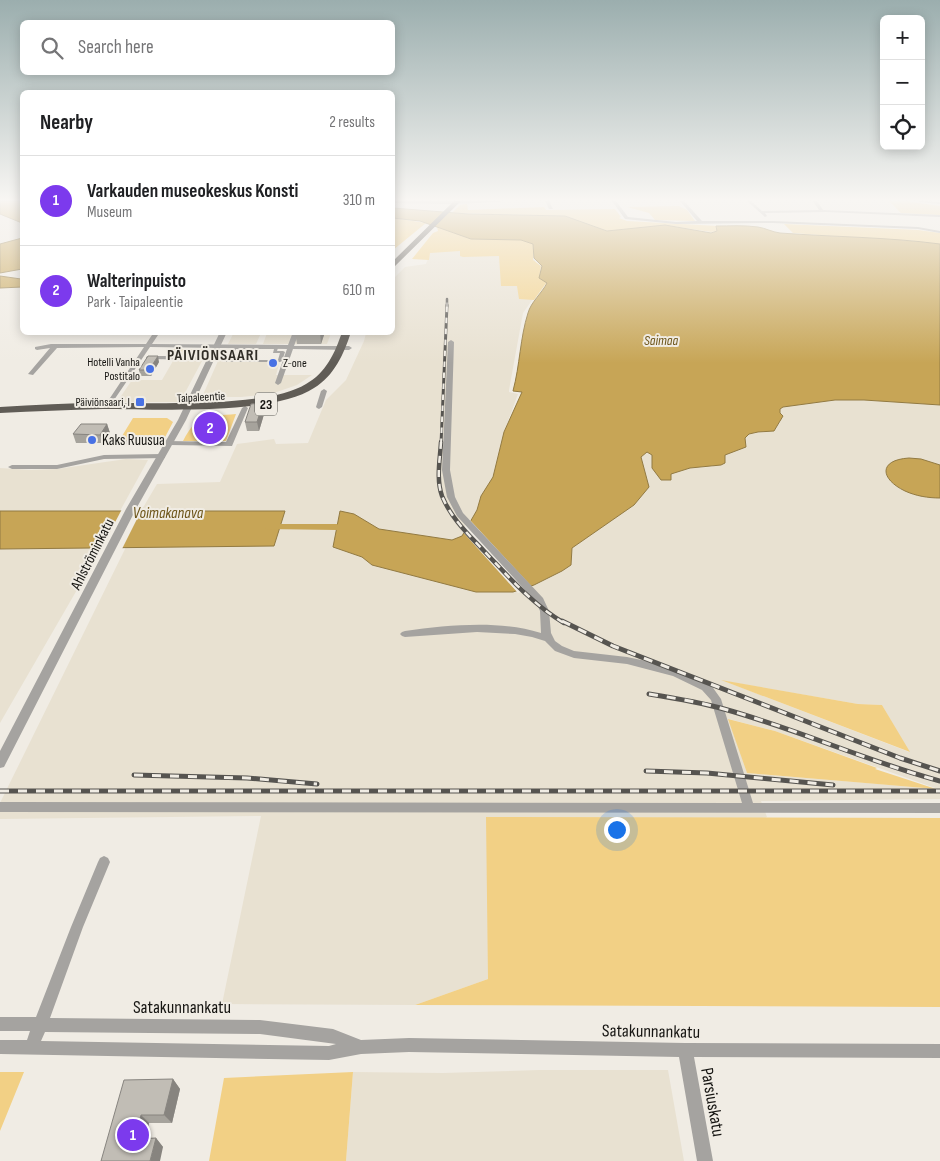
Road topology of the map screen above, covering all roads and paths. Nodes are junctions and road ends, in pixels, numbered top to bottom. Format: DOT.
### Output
graph roads {
  1 [pos="155,335"];
  2 [pos="222,335"];
  3 [pos="295,335"];
  4 [pos="347,335"];
  5 [pos="352,335"];
  6 [pos="451,342"];
  7 [pos="55,346"];
  8 [pos="148,346"];
  9 [pos="216,347"];
  10 [pos="291,347"];
  11 [pos="37,348"];
  12 [pos="345,348"];
  13 [pos="283,352"];
  14 [pos="139,358"];
  15 [pos="210,358"];
  16 [pos="31,374"];
  17 [pos="278,383"];
  18 [pos="324,391"];
  19 [pos="109,405"];
  20 [pos="319,407"];
  21 [pos="245,408"];
  22 [pos="16,409"];
  23 [pos="186,409"];
  24 [pos="0,410"];
  25 [pos="110,442"];
  26 [pos="169,443"];
  27 [pos="162,456"];
  28 [pos="12,467"];
  29 [pos="460,514"];
  30 [pos="405,634"];
  31 [pos="547,638"];
  32 [pos="0,763"];
  33 [pos="0,806"];
  34 [pos="749,807"];
  35 [pos="940,808"];
  36 [pos="104,862"];
  37 [pos="0,1024"];
  38 [pos="41,1025"];
  39 [pos="0,1046"];
  40 [pos="32,1046"];
  41 [pos="361,1047"];
  42 [pos="685,1050"];
  43 [pos="940,1051"];
  44 [pos="705,1161"];
  1 -- 8 [label="street"];
  2 -- 9 [label="street, Ahlströminkatu"];
  3 -- 10 [label="street"];
  4 -- 12 [label="highway, Taipaleentie / 23"];
  5 -- 12 [label="highway, Taipaleentie / 23"];
  6 -- 29 [label="street"];
  7 -- 8 [label="street"];
  7 -- 11 [label="street"];
  7 -- 16 [label="street"];
  8 -- 9 [label="street"];
  8 -- 14 [label="street"];
  9 -- 10 [label="street"];
  9 -- 15 [label="street, Ahlströminkatu"];
  10 -- 12 [label="street"];
  10 -- 17 [label="street"];
  12 -- 23 [label="highway, Taipaleentie / 23"];
  13 -- 13 [label="street"];
  14 -- 15 [label="street"];
  14 -- 19 [label="street"];
  15 -- 23 [label="street, Ahlströminkatu"];
  18 -- 20 [label="street"];
  19 -- 22 [label="highway, Taipaleentie / 23"];
  19 -- 23 [label="highway, Taipaleentie / 23"];
  21 -- 26 [label="street"];
  22 -- 23 [label="highway, Taipaleentie / 23"];
  22 -- 24 [label="highway, Taipaleentie / 23"];
  23 -- 26 [label="street, Ahlströminkatu"];
  25 -- 26 [label="street"];
  26 -- 27 [label="street, Ahlströminkatu"];
  27 -- 28 [label="street"];
  27 -- 32 [label="street, Ahlströminkatu"];
  29 -- 31 [label="street"];
  30 -- 31 [label="street"];
  31 -- 34 [label="street"];
  33 -- 34 [label="street"];
  34 -- 35 [label="street"];
  36 -- 38 [label="street"];
  37 -- 38 [label="street, Satakunnankatu"];
  38 -- 40 [label="street"];
  38 -- 41 [label="street, Satakunnankatu"];
  39 -- 40 [label="street, Satakunnankatu"];
  40 -- 41 [label="street, Satakunnankatu"];
  41 -- 42 [label="street, Satakunnankatu"];
  42 -- 43 [label="street, Satakunnankatu"];
  42 -- 44 [label="street, Parsiuskatu"];
}
